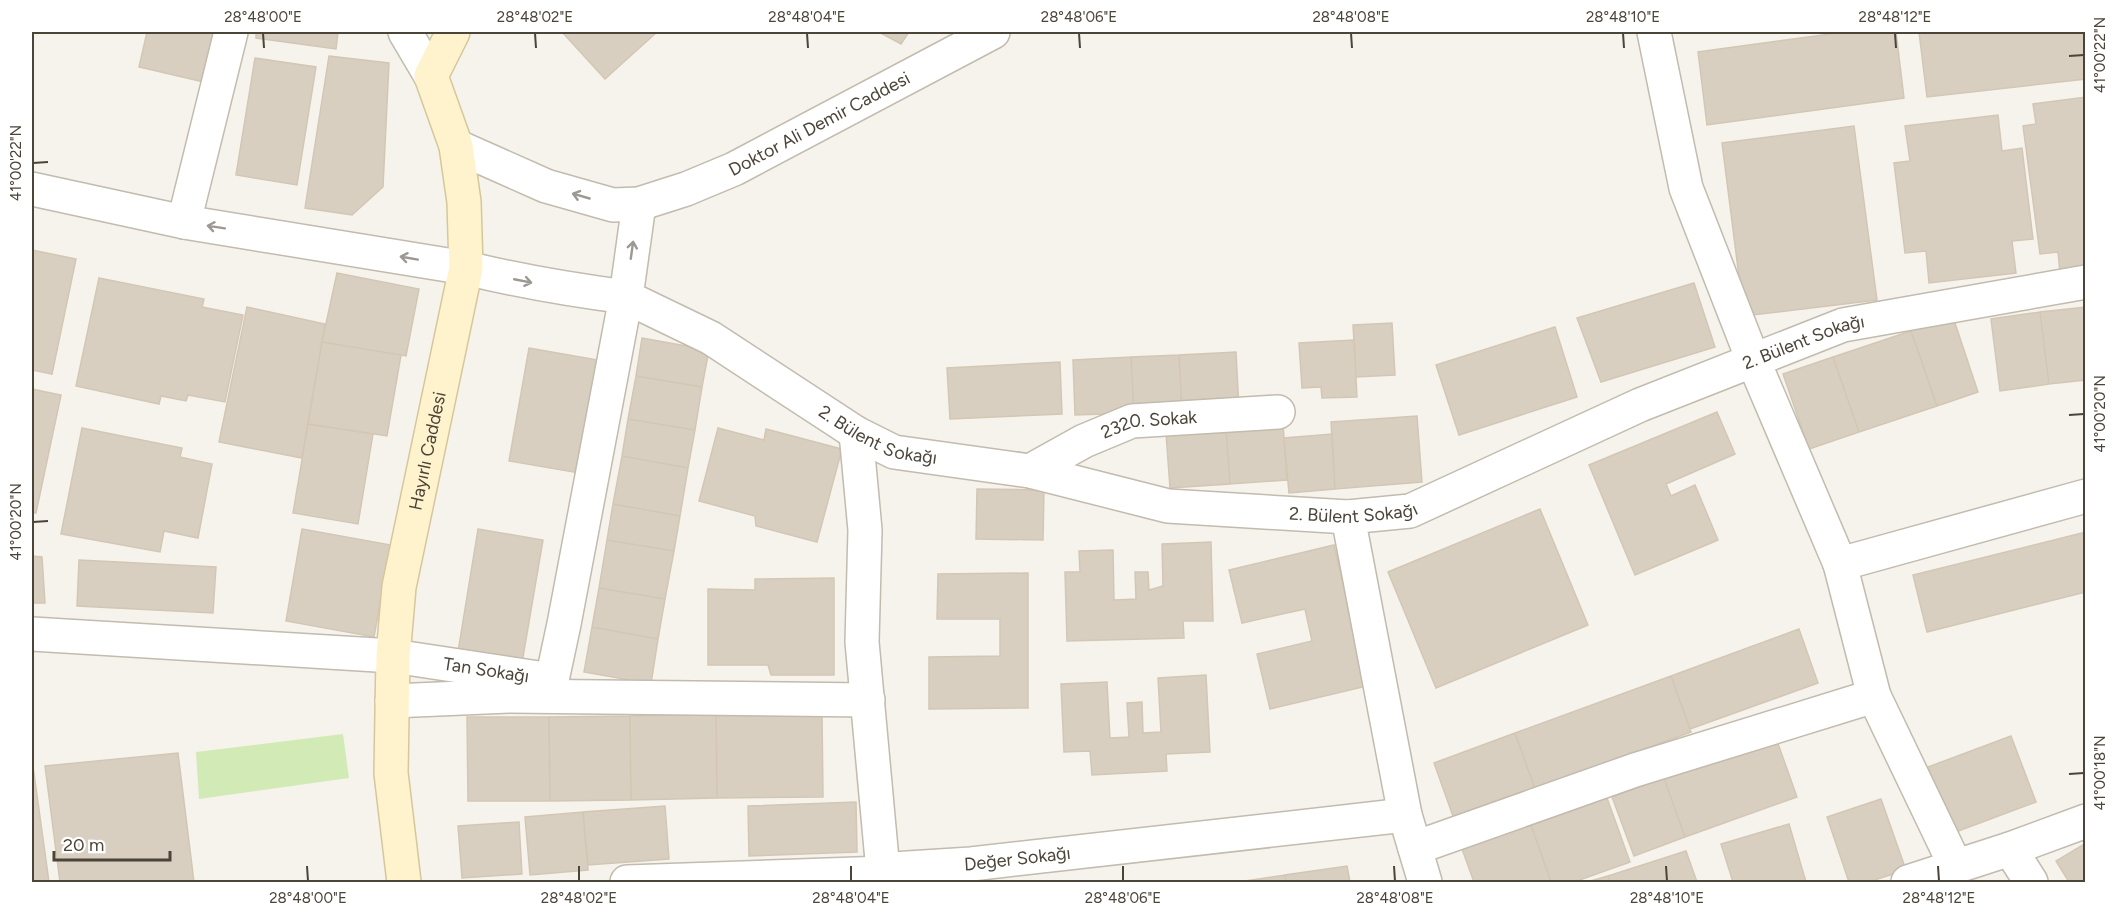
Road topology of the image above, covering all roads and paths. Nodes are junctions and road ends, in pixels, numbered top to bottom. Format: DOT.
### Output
graph roads {
  1 [pos="231,32"];
  2 [pos="405,32"];
  3 [pos="453,32"];
  4 [pos="993,32"];
  5 [pos="1654,32"];
  6 [pos="431,76"];
  7 [pos="456,146"];
  8 [pos="32,189"];
  9 [pos="639,204"];
  10 [pos="184,222"];
  11 [pos="466,268"];
  12 [pos="2085,282"];
  13 [pos="626,297"];
  14 [pos="1753,360"];
  15 [pos="1278,412"];
  16 [pos="856,433"];
  17 [pos="1030,471"];
  18 [pos="2085,496"];
  19 [pos="1348,517"];
  20 [pos="1840,564"];
  21 [pos="32,634"];
  22 [pos="393,656"];
  23 [pos="1874,696"];
  24 [pos="868,700"];
  25 [pos="392,701"];
  26 [pos="1405,815"];
  27 [pos="2085,820"];
  28 [pos="1415,848"];
  29 [pos="2010,849"];
  30 [pos="1956,867"];
  31 [pos="884,878"];
  32 [pos="404,882"];
  33 [pos="627,882"];
  34 [pos="1425,882"];
  35 [pos="1908,882"];
  36 [pos="2031,882"];
  1 -- 10 [label="street"];
  2 -- 6 [label="street"];
  3 -- 6 [label="main road"];
  4 -- 9 [label="street, Doktor Ali Demir Caddesi"];
  5 -- 14 [label="street"];
  6 -- 7 [label="main road, Hayırlı Caddesi"];
  9 -- 7 [label="street, Doktor Ali Demir Caddesi, one-way"];
  7 -- 11 [label="main road, Hayırlı Caddesi"];
  8 -- 10 [label="street, 2. Bülent Sokağı"];
  13 -- 9 [label="street, one-way"];
  11 -- 10 [label="street, 2. Bülent Sokağı, one-way"];
  11 -- 13 [label="street, 2. Bülent Sokağı, one-way"];
  11 -- 22 [label="main road, Hayırlı Caddesi"];
  12 -- 14 [label="street, 2. Bülent Sokağı"];
  13 -- 16 [label="street, 2. Bülent Sokağı"];
  13 -- 22 [label="street, Tan Sokağı"];
  14 -- 19 [label="street, 2. Bülent Sokağı"];
  14 -- 20 [label="street"];
  15 -- 17 [label="street, 2320. Sokak"];
  16 -- 17 [label="street, 2. Bülent Sokağı"];
  16 -- 24 [label="street"];
  17 -- 19 [label="street, 2. Bülent Sokağı"];
  18 -- 20 [label="street"];
  19 -- 26 [label="street"];
  20 -- 23 [label="street"];
  21 -- 22 [label="street, Tan Sokağı"];
  22 -- 25 [label="main road, Hayırlı Caddesi"];
  23 -- 28 [label="street"];
  23 -- 30 [label="street"];
  24 -- 25 [label="street"];
  24 -- 31 [label="street"];
  25 -- 32 [label="main road, Hayırlı Caddesi"];
  26 -- 28 [label="street"];
  26 -- 31 [label="street, Değer Sokağı"];
  27 -- 29 [label="street"];
  28 -- 34 [label="street"];
  29 -- 30 [label="street"];
  29 -- 36 [label="street"];
  30 -- 35 [label="street"];
  31 -- 33 [label="street, Değer Sokağı"];
}
